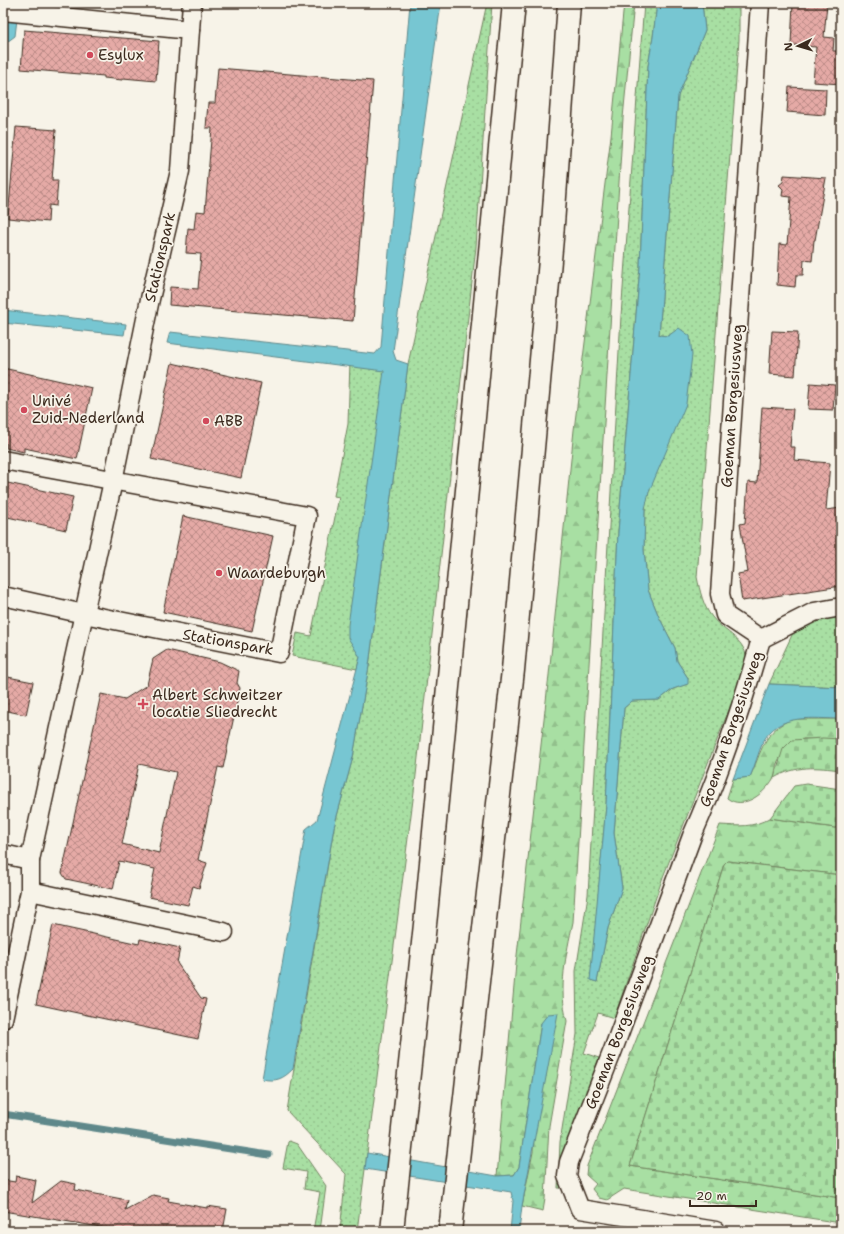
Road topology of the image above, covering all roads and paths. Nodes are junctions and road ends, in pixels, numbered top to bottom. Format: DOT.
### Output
graph roads {
  1 [pos="192,3"];
  2 [pos="514,3"];
  3 [pos="569,3"];
  4 [pos="760,3"];
  5 [pos="3,11"];
  6 [pos="190,30"];
  7 [pos="3,460"];
  8 [pos="113,481"];
  9 [pos="3,596"];
  10 [pos="841,607"];
  11 [pos="84,614"];
  12 [pos="761,639"];
  13 [pos="3,854"];
  14 [pos="30,860"];
  15 [pos="30,892"];
  16 [pos="224,932"];
  17 [pos="3,1019"];
  18 [pos="392,1231"];
  19 [pos="450,1231"];
  20 [pos="716,1231"];
  1 -- 6 [label="street, Stationspark"];
  2 -- 18 [label="highway"];
  3 -- 19 [label="highway"];
  4 -- 12 [label="street, Goeman Borgesiusweg"];
  5 -- 6 [label="street"];
  6 -- 8 [label="street, Stationspark"];
  7 -- 8 [label="street, Stationspark"];
  8 -- 11 [label="street, Stationspark"];
  8 -- 11 [label="street, Stationspark"];
  9 -- 11 [label="street, Stationspark"];
  10 -- 12 [label="street"];
  11 -- 14 [label="street, Stationspark"];
  12 -- 20 [label="street, Goeman Borgesiusweg"];
  13 -- 14 [label="street"];
  14 -- 15 [label="street, Stationspark"];
  15 -- 16 [label="street"];
  15 -- 17 [label="street, Stationspark"];
}
